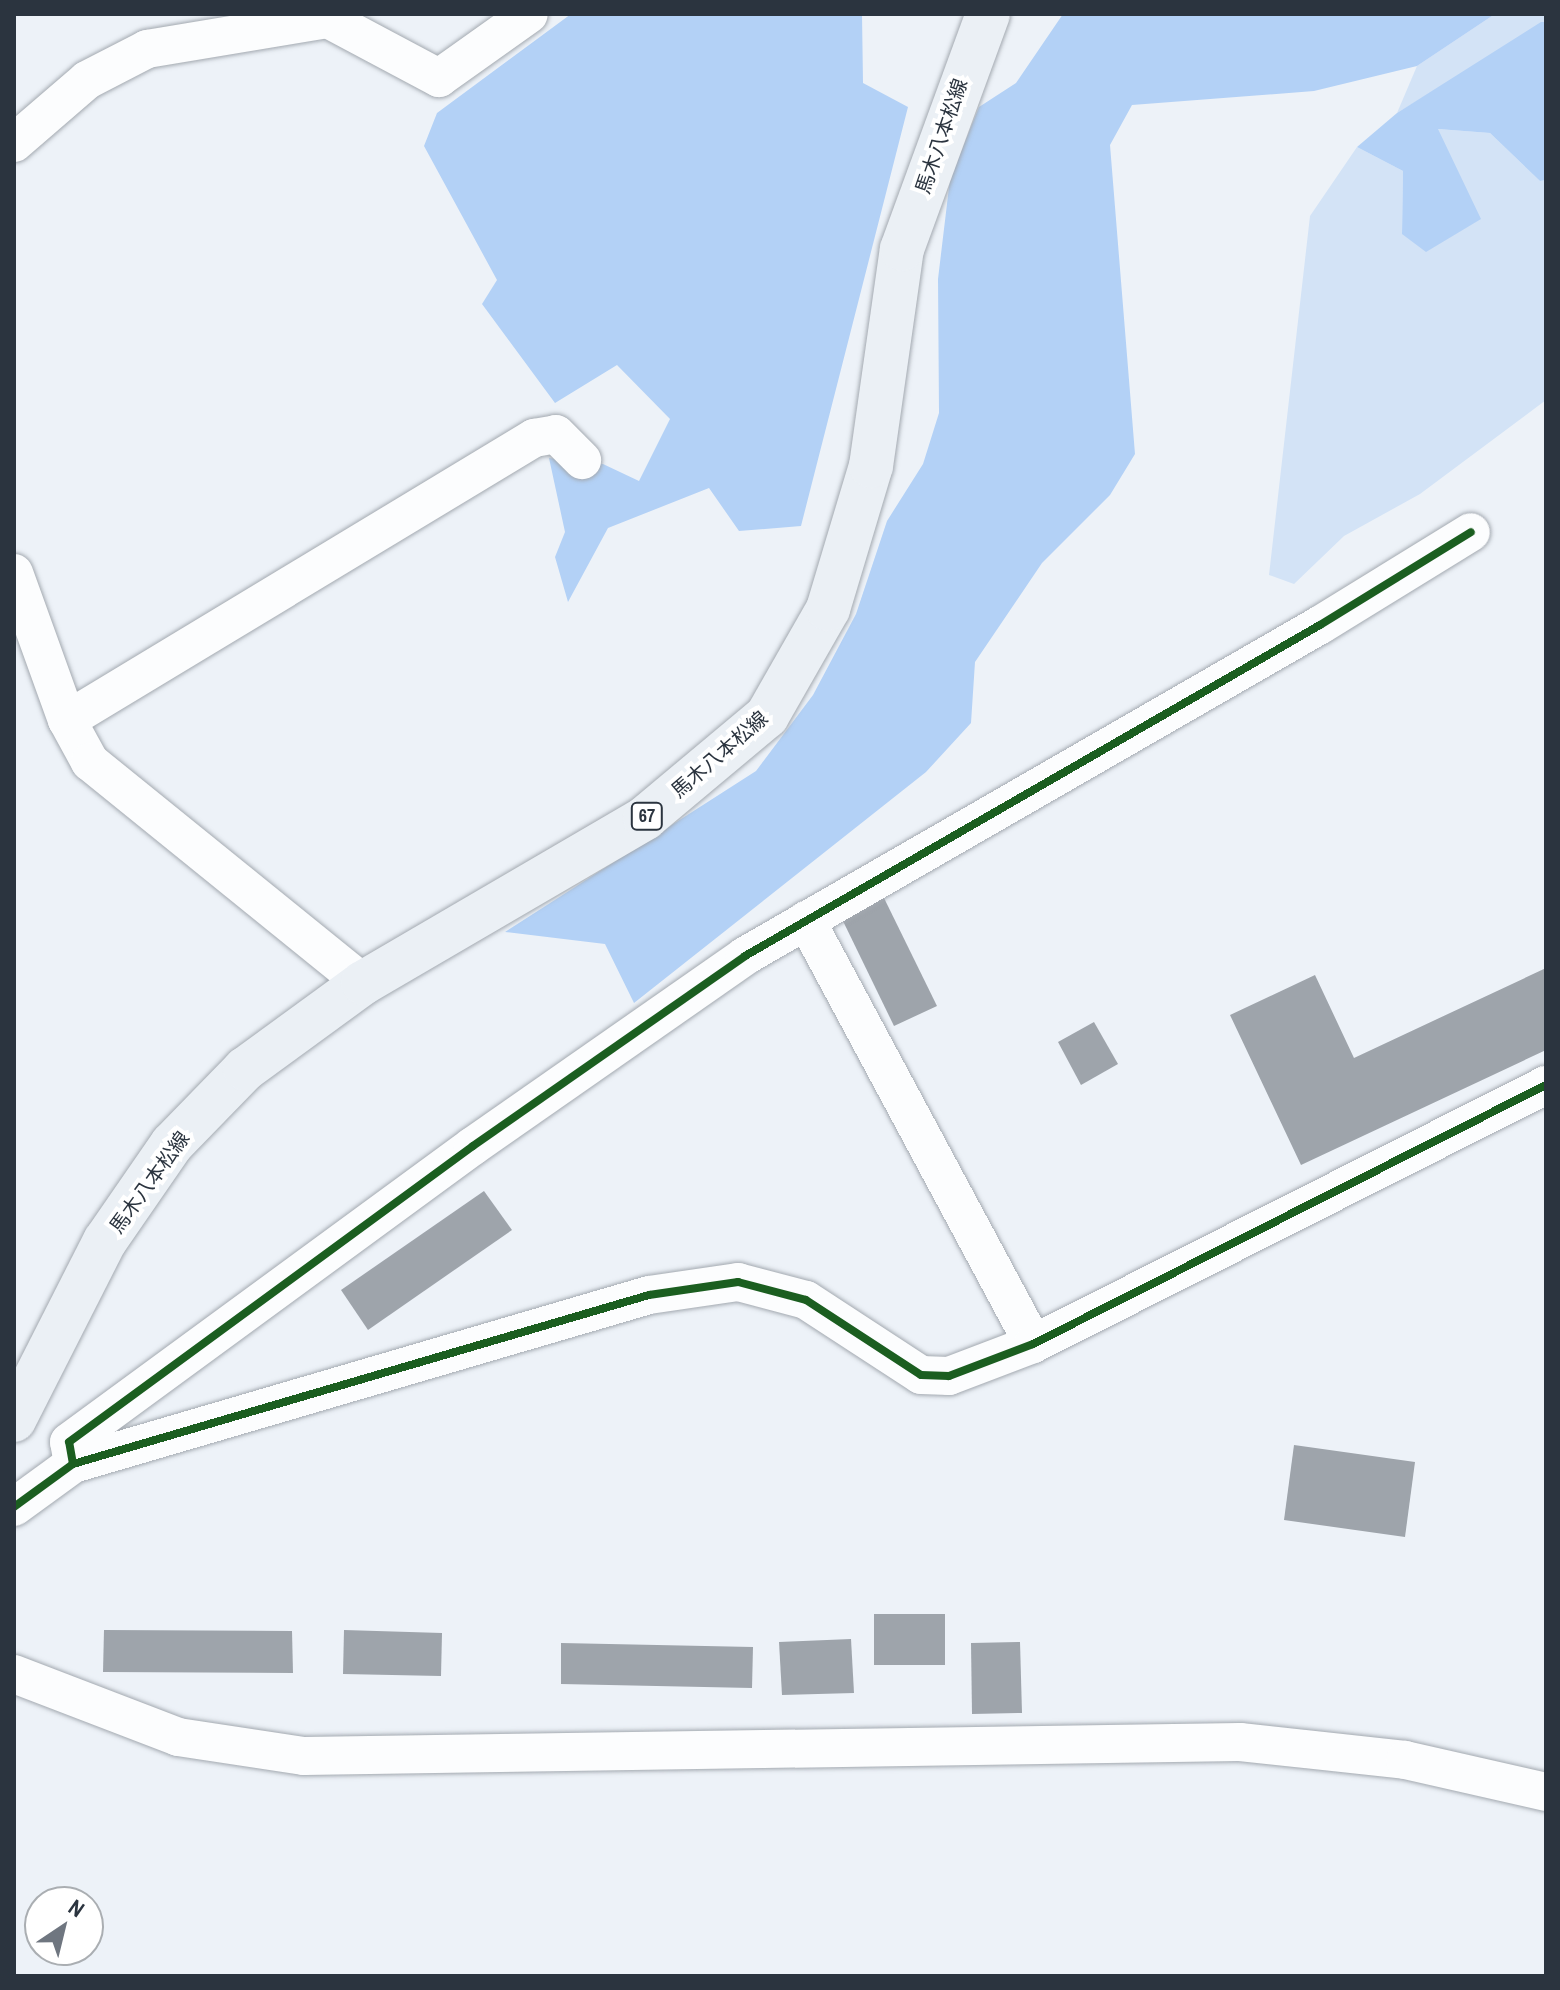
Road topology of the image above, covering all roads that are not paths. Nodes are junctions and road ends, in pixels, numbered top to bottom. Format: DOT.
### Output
graph roads {
  1 [pos="529,14"];
  2 [pos="988,14"];
  3 [pos="14,143"];
  4 [pos="582,460"];
  5 [pos="1471,532"];
  6 [pos="14,573"];
  7 [pos="67,720"];
  8 [pos="806,920"];
  9 [pos="363,983"];
  10 [pos="1546,1085"];
  11 [pos="1033,1344"];
  12 [pos="14,1420"];
  13 [pos="73,1464"];
  14 [pos="14,1507"];
  15 [pos="14,1674"];
  16 [pos="1546,1792"];
  1 -- 3 [label="street"];
  2 -- 9 [label="main road, 馬木八本松線 / 67"];
  4 -- 7 [label="street"];
  5 -- 8 [label="street"];
  6 -- 7 [label="street"];
  7 -- 9 [label="street"];
  8 -- 11 [label="street"];
  8 -- 13 [label="street"];
  9 -- 12 [label="main road, 馬木八本松線 / 67"];
  10 -- 11 [label="street"];
  11 -- 13 [label="street"];
  13 -- 14 [label="street"];
  15 -- 16 [label="street"];
}
